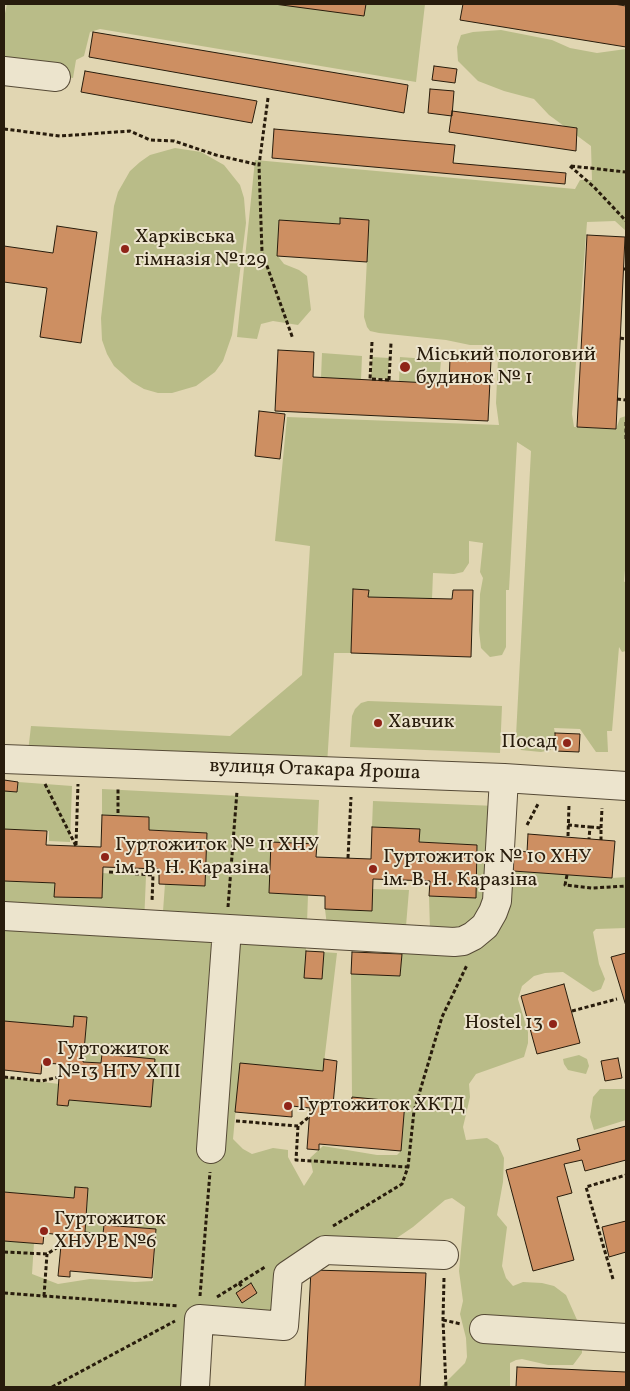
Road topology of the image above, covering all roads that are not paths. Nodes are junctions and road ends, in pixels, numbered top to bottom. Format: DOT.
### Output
graph roads {
  1 [pos="4,71"];
  2 [pos="56,77"];
  3 [pos="4,759"];
  4 [pos="504,778"];
  5 [pos="626,786"];
  6 [pos="4,916"];
  7 [pos="227,929"];
  8 [pos="211,1149"];
  9 [pos="444,1256"];
  10 [pos="484,1329"];
  11 [pos="626,1338"];
  12 [pos="195,1387"];
  1 -- 2 [label="street"];
  3 -- 4 [label="street, вулиця Отакара Яроша"];
  4 -- 5 [label="street, вулиця Отакара Яроша"];
  4 -- 7 [label="street"];
  6 -- 7 [label="street"];
  7 -- 8 [label="street"];
  9 -- 12 [label="street"];
  10 -- 11 [label="street"];
}
